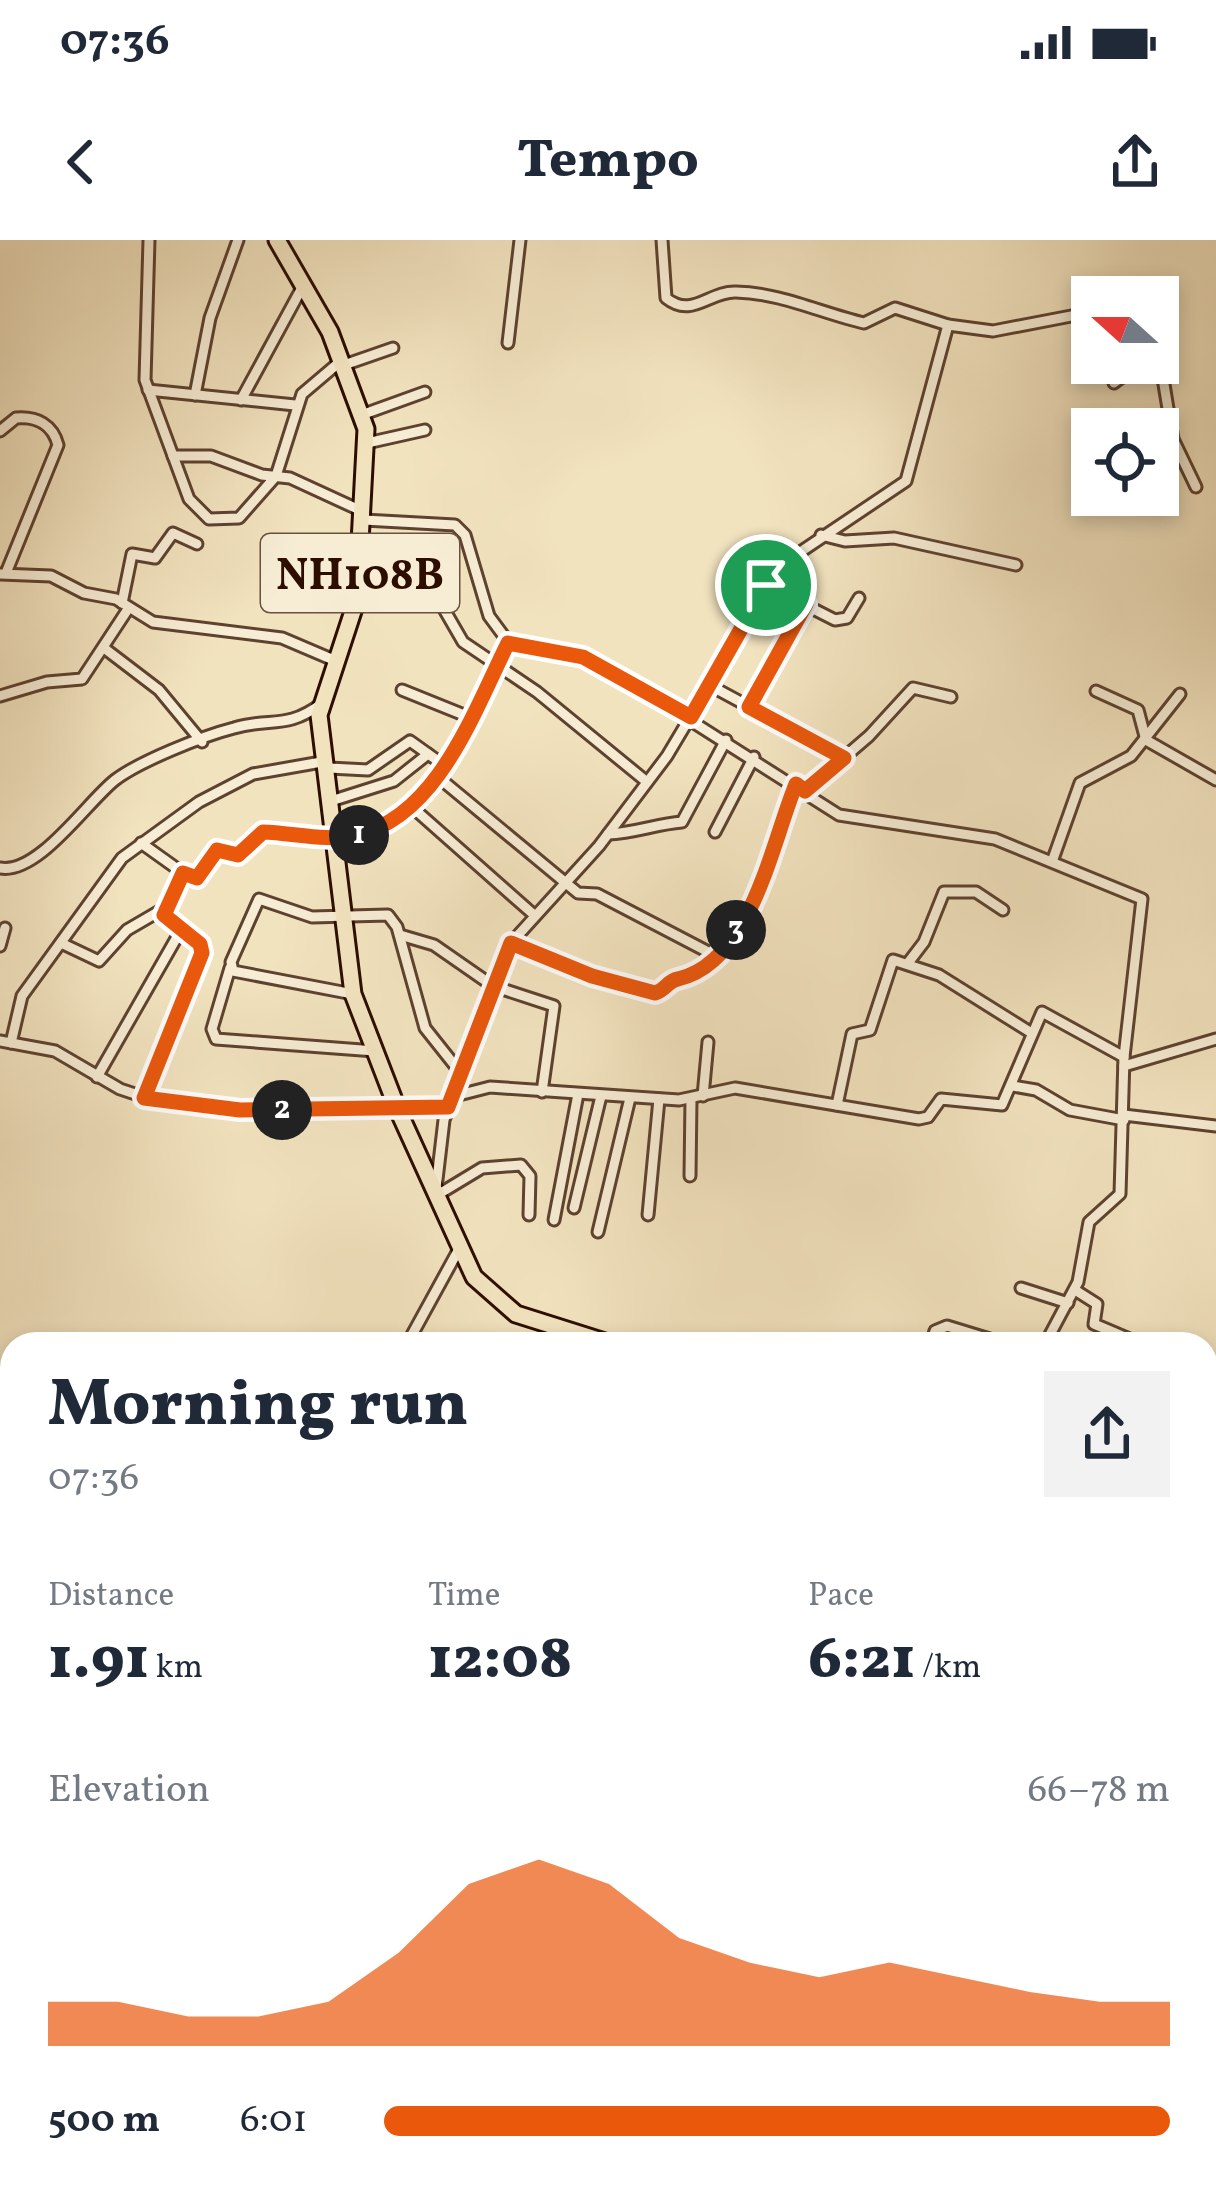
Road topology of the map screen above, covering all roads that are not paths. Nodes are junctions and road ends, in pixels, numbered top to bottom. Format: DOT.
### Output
graph roads {
  1 [pos="149,240"];
  2 [pos="238,240"];
  3 [pos="277,240"];
  4 [pos="520,240"];
  5 [pos="662,240"];
  6 [pos="304,284"];
  7 [pos="1071,317"];
  8 [pos="948,325"];
  9 [pos="508,343"];
  10 [pos="393,348"];
  11 [pos="343,362"];
  12 [pos="1164,384"];
  13 [pos="148,390"];
  14 [pos="425,392"];
  15 [pos="195,395"];
  16 [pos="241,400"];
  17 [pos="295,405"];
  18 [pos="364,414"];
  19 [pos="425,430"];
  20 [pos="0,431"];
  21 [pos="367,443"];
  22 [pos="173,456"];
  23 [pos="276,476"];
  24 [pos="1196,487"];
  25 [pos="364,516"];
  26 [pos="821,535"];
  27 [pos="197,544"];
  28 [pos="0,549"];
  29 [pos="14,555"];
  30 [pos="1016,565"];
  31 [pos="3,573"];
  32 [pos="360,574"];
  33 [pos="766,585"];
  34 [pos="859,598"];
  35 [pos="806,604"];
  36 [pos="125,606"];
  37 [pos="508,643"];
  38 [pos="104,648"];
  39 [pos="336,661"];
  40 [pos="498,664"];
  41 [pos="709,685"];
  42 [pos="402,690"];
  43 [pos="1096,691"];
  44 [pos="1180,694"];
  45 [pos="0,696"];
  46 [pos="951,697"];
  47 [pos="321,704"];
  48 [pos="749,707"];
  49 [pos="469,717"];
  50 [pos="691,717"];
  51 [pos="726,740"];
  52 [pos="1146,740"];
  53 [pos="202,742"];
  54 [pos="428,754"];
  55 [pos="754,757"];
  56 [pos="844,758"];
  57 [pos="328,765"];
  58 [pos="445,766"];
  59 [pos="438,777"];
  60 [pos="1216,780"];
  61 [pos="646,782"];
  62 [pos="800,788"];
  63 [pos="334,800"];
  64 [pos="412,807"];
  65 [pos="715,832"];
  66 [pos="608,834"];
  67 [pos="336,838"];
  68 [pos="140,842"];
  69 [pos="1053,859"];
  70 [pos="0,868"];
  71 [pos="183,873"];
  72 [pos="564,883"];
  73 [pos="163,909"];
  74 [pos="1003,910"];
  75 [pos="533,914"];
  76 [pos="344,920"];
  77 [pos="5,928"];
  78 [pos="181,930"];
  79 [pos="400,935"];
  80 [pos="61,943"];
  81 [pos="511,943"];
  82 [pos="0,946"];
  83 [pos="714,955"];
  84 [pos="908,963"];
  85 [pos="230,968"];
  86 [pos="494,986"];
  87 [pos="353,994"];
  88 [pos="1030,1032"];
  89 [pos="1216,1039"];
  90 [pos="6,1042"];
  91 [pos="708,1042"];
  92 [pos="375,1051"];
  93 [pos="1124,1061"];
  94 [pos="460,1072"];
  95 [pos="97,1077"];
  96 [pos="1013,1086"];
  97 [pos="542,1091"];
  98 [pos="578,1094"];
  99 [pos="601,1096"];
  100 [pos="703,1096"];
  101 [pos="144,1098"];
  102 [pos="630,1098"];
  103 [pos="659,1100"];
  104 [pos="691,1100"];
  105 [pos="449,1102"];
  106 [pos="837,1105"];
  107 [pos="397,1108"];
  108 [pos="1124,1118"];
  109 [pos="1216,1126"];
  110 [pos="690,1176"];
  111 [pos="437,1191"];
  112 [pos="574,1208"];
  113 [pos="529,1215"];
  114 [pos="648,1215"];
  115 [pos="554,1220"];
  116 [pos="598,1232"];
  117 [pos="460,1248"];
  118 [pos="1021,1288"];
  119 [pos="1075,1290"];
  120 [pos="1069,1303"];
  121 [pos="414,1332"];
  122 [pos="577,1332"];
  123 [pos="935,1332"];
  124 [pos="967,1332"];
  125 [pos="1053,1332"];
  126 [pos="1113,1332"];
  1 -- 13 [label="street"];
  2 -- 15 [label="street"];
  3 -- 6 [label="highway, NH108B"];
  4 -- 9 [label="street"];
  5 -- 8 [label="street"];
  6 -- 11 [label="highway, NH108B"];
  6 -- 16 [label="street"];
  7 -- 8 [label="street"];
  8 -- 26 [label="street"];
  10 -- 11 [label="street"];
  11 -- 17 [label="street"];
  11 -- 18 [label="highway, NH108B"];
  12 -- 24 [label="street"];
  13 -- 15 [label="street"];
  13 -- 22 [label="street"];
  14 -- 18 [label="street"];
  15 -- 16 [label="street"];
  16 -- 17 [label="street"];
  17 -- 23 [label="street"];
  18 -- 21 [label="highway, NH108B"];
  19 -- 21 [label="street"];
  20 -- 29 [label="street"];
  21 -- 25 [label="highway, NH108B"];
  22 -- 23 [label="street"];
  22 -- 23 [label="street"];
  23 -- 25 [label="street"];
  25 -- 32 [label="highway, NH108B"];
  25 -- 37 [label="street"];
  26 -- 30 [label="street"];
  26 -- 33 [label="street"];
  27 -- 36 [label="street"];
  28 -- 29 [label="street"];
  29 -- 31 [label="street"];
  31 -- 36 [label="street"];
  32 -- 39 [label="highway, NH108B"];
  32 -- 40 [label="street"];
  33 -- 35 [label="street"];
  33 -- 41 [label="street"];
  34 -- 35 [label="street"];
  35 -- 48 [label="street"];
  36 -- 38 [label="street"];
  36 -- 39 [label="street"];
  37 -- 40 [label="street"];
  37 -- 50 [label="street"];
  38 -- 45 [label="street"];
  38 -- 53 [label="street"];
  39 -- 47 [label="highway, NH108B"];
  40 -- 49 [label="street"];
  40 -- 61 [label="street"];
  41 -- 48 [label="street"];
  41 -- 50 [label="street"];
  42 -- 49 [label="street"];
  43 -- 52 [label="street"];
  44 -- 52 [label="street"];
  46 -- 56 [label="street"];
  47 -- 53 [label="street"];
  47 -- 57 [label="highway, NH108B"];
  48 -- 56 [label="street"];
  49 -- 58 [label="street"];
  50 -- 51 [label="street"];
  50 -- 61 [label="street"];
  51 -- 55 [label="street"];
  51 -- 66 [label="street"];
  52 -- 60 [label="street"];
  52 -- 69 [label="street"];
  53 -- 70 [label="street"];
  54 -- 57 [label="street"];
  54 -- 58 [label="street"];
  54 -- 63 [label="street"];
  55 -- 62 [label="street"];
  55 -- 65 [label="street"];
  56 -- 62 [label="street"];
  57 -- 63 [label="highway, NH108B"];
  57 -- 68 [label="street"];
  58 -- 59 [label="street"];
  59 -- 64 [label="street"];
  59 -- 72 [label="street"];
  61 -- 66 [label="street"];
  62 -- 69 [label="street"];
  62 -- 83 [label="street"];
  63 -- 67 [label="highway, NH108B"];
  64 -- 67 [label="street"];
  64 -- 75 [label="street"];
  66 -- 72 [label="street"];
  67 -- 71 [label="street"];
  67 -- 76 [label="highway, NH108B"];
  68 -- 71 [label="street"];
  68 -- 80 [label="street"];
  69 -- 93 [label="street"];
  71 -- 73 [label="street"];
  72 -- 75 [label="street"];
  72 -- 83 [label="street"];
  73 -- 78 [label="street"];
  73 -- 80 [label="street"];
  74 -- 84 [label="street"];
  75 -- 81 [label="street"];
  76 -- 79 [label="street"];
  76 -- 85 [label="street"];
  76 -- 87 [label="highway, NH108B"];
  77 -- 82 [label="street"];
  78 -- 95 [label="street"];
  78 -- 101 [label="street"];
  79 -- 86 [label="street"];
  79 -- 94 [label="street"];
  80 -- 90 [label="street"];
  81 -- 83 [label="street"];
  81 -- 86 [label="street"];
  84 -- 88 [label="street"];
  84 -- 106 [label="street"];
  85 -- 87 [label="street"];
  85 -- 92 [label="street"];
  86 -- 94 [label="street"];
  86 -- 97 [label="street"];
  87 -- 92 [label="highway, NH108B"];
  88 -- 93 [label="street"];
  88 -- 96 [label="street"];
  89 -- 93 [label="street"];
  90 -- 95 [label="street"];
  91 -- 100 [label="street"];
  92 -- 107 [label="highway, NH108B"];
  93 -- 108 [label="street"];
  94 -- 105 [label="street"];
  95 -- 101 [label="street"];
  96 -- 106 [label="street"];
  96 -- 108 [label="street"];
  97 -- 98 [label="street"];
  97 -- 105 [label="street"];
  98 -- 99 [label="street"];
  98 -- 115 [label="street"];
  99 -- 102 [label="street"];
  99 -- 112 [label="street"];
  100 -- 104 [label="street"];
  100 -- 106 [label="street"];
  101 -- 107 [label="street"];
  102 -- 103 [label="street"];
  102 -- 116 [label="street"];
  103 -- 104 [label="street"];
  103 -- 114 [label="street"];
  104 -- 110 [label="street"];
  105 -- 107 [label="street"];
  105 -- 111 [label="street"];
  107 -- 111 [label="highway, NH108B"];
  108 -- 109 [label="street"];
  108 -- 119 [label="street"];
  111 -- 113 [label="street"];
  111 -- 117 [label="highway, NH108B"];
  117 -- 121 [label="street"];
  117 -- 122 [label="highway, NH108B"];
  118 -- 120 [label="street"];
  119 -- 120 [label="street"];
  119 -- 126 [label="street"];
  120 -- 125 [label="street"];
  123 -- 124 [label="street"];
}
